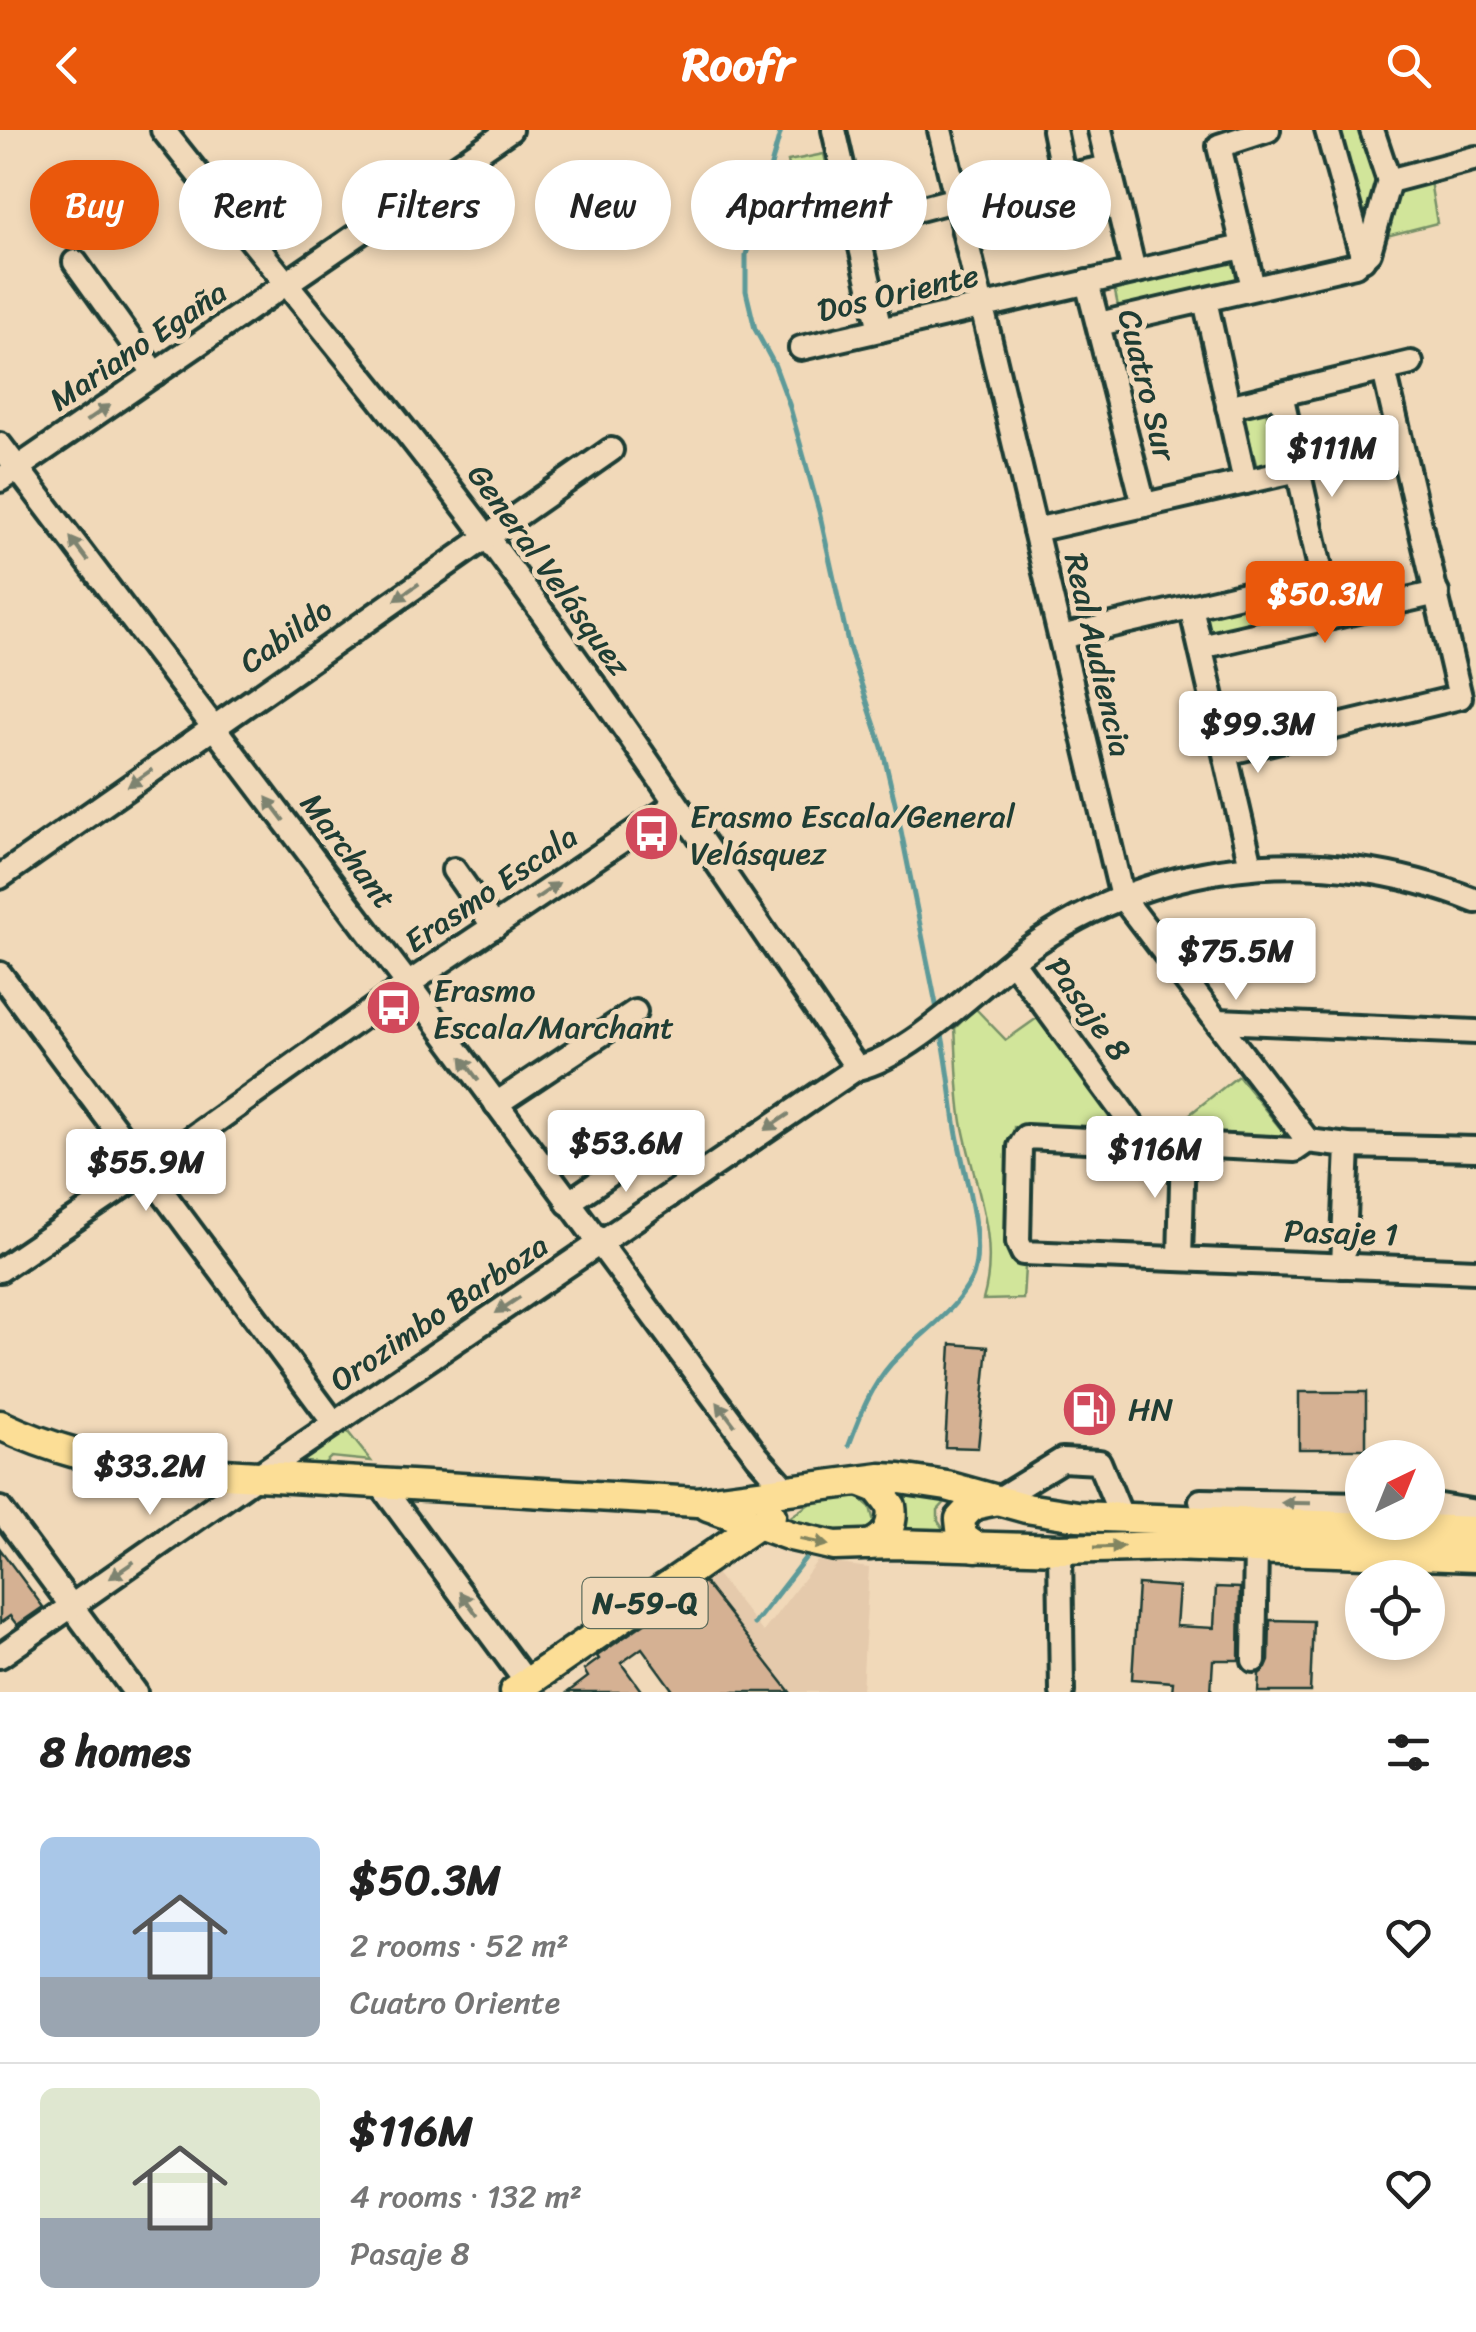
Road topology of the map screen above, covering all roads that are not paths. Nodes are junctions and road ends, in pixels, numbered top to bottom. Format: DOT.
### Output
graph roads {
  1 [pos="162,130"];
  2 [pos="510,130"];
  3 [pos="834,130"];
  4 [pos="940,130"];
  5 [pos="1054,130"];
  6 [pos="1100,130"];
  7 [pos="1327,130"];
  8 [pos="1372,130"];
  9 [pos="1260,131"];
  10 [pos="1476,158"];
  11 [pos="841,160"];
  12 [pos="948,160"];
  13 [pos="1060,160"];
  14 [pos="1107,160"];
  15 [pos="1111,176"];
  16 [pos="1388,182"];
  17 [pos="1242,246"];
  18 [pos="861,250"];
  19 [pos="969,250"];
  20 [pos="1362,260"];
  21 [pos="75,262"];
  22 [pos="1134,271"];
  23 [pos="1087,282"];
  24 [pos="285,286"];
  25 [pos="1254,286"];
  26 [pos="1205,300"];
  27 [pos="982,308"];
  28 [pos="1099,324"];
  29 [pos="880,330"];
  30 [pos="801,348"];
  31 [pos="1412,363"];
  32 [pos="1384,370"];
  33 [pos="155,374"];
  34 [pos="1281,394"];
  35 [pos="1228,406"];
  36 [pos="0,445"];
  37 [pos="610,450"];
  38 [pos="1298,470"];
  39 [pos="9,474"];
  40 [pos="1245,482"];
  41 [pos="1144,505"];
  42 [pos="1035,530"];
  43 [pos="487,537"];
  44 [pos="1322,576"];
  45 [pos="1436,593"];
  46 [pos="1191,606"];
  47 [pos="1331,617"];
  48 [pos="1060,637"];
  49 [pos="1201,647"];
  50 [pos="212,726"];
  51 [pos="1226,753"];
  52 [pos="676,804"];
  53 [pos="1252,866"];
  54 [pos="454,870"];
  55 [pos="0,877"];
  56 [pos="1122,896"];
  57 [pos="1475,899"];
  58 [pos="494,927"];
  59 [pos="1012,962"];
  60 [pos="0,974"];
  61 [pos="408,984"];
  62 [pos="635,1012"];
  63 [pos="1218,1021"];
  64 [pos="1476,1032"];
  65 [pos="857,1068"];
  66 [pos="496,1104"];
  67 [pos="1308,1140"];
  68 [pos="1146,1144"];
  69 [pos="1183,1144"];
  70 [pos="1348,1146"];
  71 [pos="1476,1149"];
  72 [pos="641,1153"];
  73 [pos="146,1171"];
  74 [pos="568,1203"];
  75 [pos="598,1244"];
  76 [pos="1180,1259"];
  77 [pos="1343,1266"];
  78 [pos="0,1270"];
  79 [pos="1476,1272"];
  80 [pos="334,1424"];
  81 [pos="0,1425"];
  82 [pos="260,1474"];
  83 [pos="858,1481"];
  84 [pos="380,1484"];
  85 [pos="825,1486"];
  86 [pos="787,1490"];
  87 [pos="997,1500"];
  88 [pos="1201,1501"];
  89 [pos="696,1502"];
  90 [pos="1345,1505"];
  91 [pos="0,1509"];
  92 [pos="1227,1511"];
  93 [pos="1476,1512"];
  94 [pos="1449,1517"];
  95 [pos="1122,1518"];
  96 [pos="762,1523"];
  97 [pos="869,1545"];
  98 [pos="976,1547"];
  99 [pos="1256,1548"];
  100 [pos="1060,1549"];
  101 [pos="1476,1557"];
  102 [pos="70,1606"];
  103 [pos="0,1656"];
  104 [pos="1254,1660"];
  105 [pos="520,1688"];
  106 [pos="134,1692"];
  107 [pos="1062,1692"];
  1 -- 24 [label="street, General Velásquez"];
  2 -- 24 [label="street, Mariano Egaña"];
  3 -- 11 [label="street"];
  4 -- 12 [label="street, Real Audiencia"];
  5 -- 13 [label="street"];
  6 -- 14 [label="street, Cuatro Sur"];
  7 -- 20 [label="street"];
  8 -- 16 [label="street"];
  9 -- 17 [label="street"];
  10 -- 16 [label="street"];
  15 -- 22 [label="street, Cuatro Sur"];
  16 -- 20 [label="street"];
  17 -- 22 [label="street, Dos Oriente"];
  17 -- 25 [label="street"];
  18 -- 29 [label="street"];
  19 -- 27 [label="street, Real Audiencia"];
  20 -- 25 [label="street"];
  21 -- 33 [label="street"];
  22 -- 23 [label="street, Dos Oriente"];
  23 -- 27 [label="street, Dos Oriente"];
  23 -- 28 [label="street, Cuatro Sur"];
  24 -- 33 [label="street, Mariano Egaña"];
  24 -- 43 [label="street, General Velásquez"];
  25 -- 26 [label="street"];
  26 -- 28 [label="street"];
  26 -- 35 [label="street"];
  27 -- 29 [label="street, Dos Oriente"];
  27 -- 42 [label="street, Real Audiencia"];
  28 -- 41 [label="street, Cuatro Sur"];
  29 -- 30 [label="street, Dos Oriente"];
  31 -- 32 [label="street"];
  32 -- 34 [label="street"];
  32 -- 45 [label="street"];
  39 -- 33 [label="street, Mariano Egaña, one-way"];
  34 -- 35 [label="street"];
  34 -- 38 [label="street"];
  35 -- 40 [label="street"];
  36 -- 39 [label="street, Marchant"];
  37 -- 43 [label="street, Cabildo"];
  38 -- 40 [label="street"];
  38 -- 44 [label="street"];
  50 -- 39 [label="street, Marchant, one-way"];
  40 -- 41 [label="street"];
  41 -- 42 [label="street"];
  42 -- 48 [label="street, Real Audiencia"];
  43 -- 50 [label="street, Cabildo, one-way"];
  43 -- 52 [label="street, General Velásquez"];
  44 -- 46 [label="street"];
  44 -- 47 [label="street"];
  45 -- 47 [label="street"];
  45 -- 51 [label="street"];
  46 -- 48 [label="street"];
  46 -- 49 [label="street"];
  47 -- 49 [label="street"];
  48 -- 56 [label="street, Real Audiencia"];
  49 -- 51 [label="street"];
  50 -- 55 [label="street, Cabildo, one-way"];
  61 -- 50 [label="street, Marchant, one-way"];
  51 -- 53 [label="street"];
  58 -- 52 [label="street, Erasmo Escala, one-way"];
  52 -- 65 [label="street, General Velásquez"];
  53 -- 56 [label="street, Orozimbo Barboza"];
  53 -- 57 [label="street, Orozimbo Barboza"];
  54 -- 58 [label="street"];
  56 -- 59 [label="street, Orozimbo Barboza"];
  56 -- 63 [label="street, Real Audiencia"];
  58 -- 61 [label="street, Erasmo Escala"];
  59 -- 65 [label="street, Orozimbo Barboza"];
  59 -- 68 [label="street, Pasaje 8"];
  60 -- 73 [label="street"];
  66 -- 61 [label="street, Marchant, one-way"];
  61 -- 73 [label="street, Erasmo Escala"];
  62 -- 66 [label="street"];
  63 -- 64 [label="street"];
  63 -- 67 [label="street, Real Audiencia"];
  65 -- 75 [label="street, Orozimbo Barboza, one-way"];
  66 -- 74 [label="street, Marchant"];
  67 -- 69 [label="street"];
  67 -- 70 [label="street"];
  68 -- 69 [label="street"];
  68 -- 76 [label="street, Pasaje 1"];
  69 -- 76 [label="street"];
  70 -- 71 [label="street"];
  70 -- 77 [label="street"];
  72 -- 74 [label="street"];
  73 -- 78 [label="street, Erasmo Escala"];
  73 -- 80 [label="street"];
  74 -- 75 [label="street, Marchant"];
  75 -- 80 [label="street, Orozimbo Barboza, one-way"];
  86 -- 75 [label="street, Marchant, one-way"];
  76 -- 77 [label="street, Pasaje 1"];
  77 -- 79 [label="street, Pasaje 1"];
  80 -- 82 [label="street, Orozimbo Barboza"];
  81 -- 82 [label="main road"];
  82 -- 84 [label="main road"];
  82 -- 102 [label="street, Orozimbo Barboza, one-way"];
  83 -- 85 [label="main road"];
  83 -- 87 [label="main road"];
  83 -- 97 [label="main road"];
  84 -- 89 [label="main road"];
  105 -- 84 [label="street, one-way"];
  85 -- 86 [label="main road"];
  85 -- 96 [label="main road"];
  86 -- 89 [label="main road"];
  87 -- 95 [label="main road"];
  87 -- 95 [label="street"];
  87 -- 98 [label="main road"];
  88 -- 92 [label="street"];
  89 -- 96 [label="main road"];
  90 -- 92 [label="street, one-way"];
  91 -- 102 [label="street"];
  92 -- 94 [label="main road"];
  92 -- 95 [label="main road"];
  93 -- 94 [label="street"];
  96 -- 97 [label="main road, one-way"];
  96 -- 105 [label="main road, N-59-Q"];
  97 -- 98 [label="main road"];
  98 -- 100 [label="main road"];
  100 -- 99 [label="main road, one-way"];
  99 -- 101 [label="main road"];
  99 -- 104 [label="street"];
  100 -- 107 [label="street"];
  102 -- 103 [label="street, Orozimbo Barboza"];
  102 -- 106 [label="street"];
}
